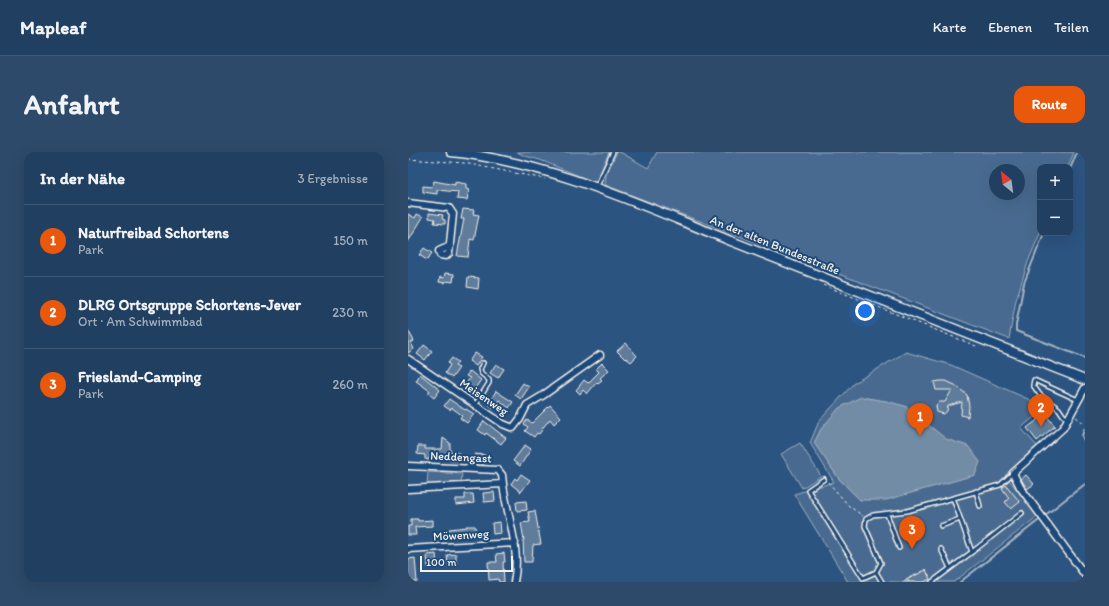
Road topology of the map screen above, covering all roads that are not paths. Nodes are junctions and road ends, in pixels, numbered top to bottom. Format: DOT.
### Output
graph roads {
  1 [pos="450,152"];
  2 [pos="613,152"];
  3 [pos="597,188"];
  4 [pos="408,203"];
  5 [pos="450,246"];
  6 [pos="600,355"];
  7 [pos="408,359"];
  8 [pos="483,363"];
  9 [pos="1085,380"];
  10 [pos="1085,388"];
  11 [pos="1078,400"];
  12 [pos="475,406"];
  13 [pos="1070,416"];
  14 [pos="408,466"];
  15 [pos="1014,472"];
  16 [pos="824,479"];
  17 [pos="502,484"];
  18 [pos="408,489"];
  19 [pos="976,492"];
  20 [pos="953,498"];
  21 [pos="980,506"];
  22 [pos="1022,513"];
  23 [pos="887,514"];
  24 [pos="960,519"];
  25 [pos="941,526"];
  26 [pos="515,543"];
  27 [pos="900,548"];
  28 [pos="408,549"];
  29 [pos="941,549"];
  30 [pos="972,552"];
  31 [pos="950,568"];
  32 [pos="876,572"];
  33 [pos="1085,575"];
  34 [pos="932,581"];
  35 [pos="514,582"];
  36 [pos="882,582"];
  1 -- 3 [label="street, An der alten Bundesstraße"];
  2 -- 3 [label="lane"];
  3 -- 9 [label="street, An der alten Bundesstraße"];
  4 -- 5 [label="street"];
  6 -- 12 [label="street, Meisenweg"];
  7 -- 12 [label="street, Meisenweg"];
  8 -- 12 [label="lane"];
  10 -- 11 [label="street"];
  11 -- 13 [label="street"];
  11 -- 13 [label="lane"];
  13 -- 15 [label="street"];
  14 -- 17 [label="street, Neddengast"];
  15 -- 19 [label="lane"];
  15 -- 33 [label="street"];
  16 -- 32 [label="lane"];
  17 -- 18 [label="street"];
  17 -- 26 [label="street"];
  19 -- 20 [label="lane"];
  19 -- 21 [label="lane"];
  20 -- 23 [label="lane"];
  20 -- 24 [label="lane"];
  22 -- 30 [label="lane"];
  23 -- 27 [label="lane"];
  23 -- 32 [label="lane"];
  24 -- 25 [label="lane"];
  24 -- 30 [label="lane"];
  26 -- 28 [label="street, Möwenweg"];
  26 -- 35 [label="street"];
  29 -- 31 [label="lane"];
  30 -- 31 [label="lane"];
  31 -- 34 [label="lane"];
  32 -- 36 [label="lane"];
}
